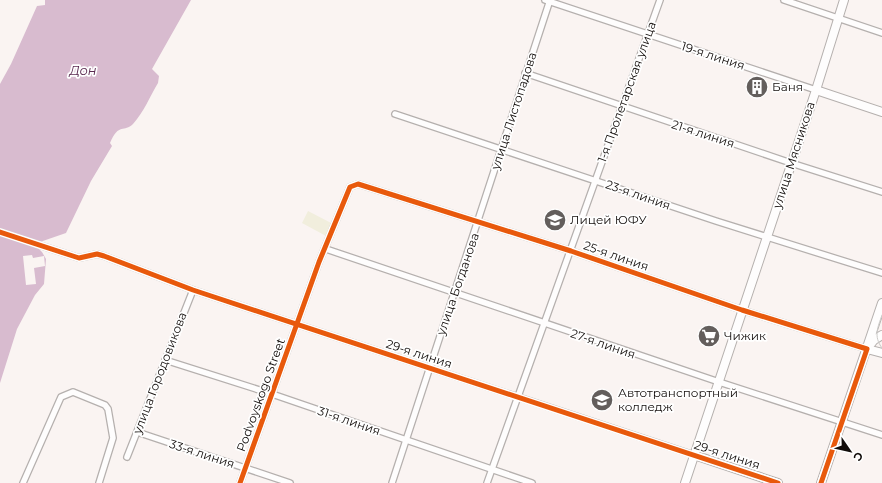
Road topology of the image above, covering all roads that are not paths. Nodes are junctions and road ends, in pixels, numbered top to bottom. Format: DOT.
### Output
graph roads {
  1 [pos="660,0"];
  2 [pos="784,0"];
  3 [pos="844,0"];
  4 [pos="548,1"];
  5 [pos="837,18"];
  6 [pos="882,33"];
  7 [pos="648,34"];
  8 [pos="525,73"];
  9 [pos="816,90"];
  10 [pos="622,106"];
  11 [pos="882,112"];
  12 [pos="395,114"];
  13 [pos="501,148"];
  14 [pos="791,163"];
  15 [pos="595,180"];
  16 [pos="358,184"];
  17 [pos="882,192"];
  18 [pos="479,221"];
  19 [pos="0,232"];
  20 [pos="767,238"];
  21 [pos="326,250"];
  22 [pos="571,251"];
  23 [pos="882,273"];
  24 [pos="192,290"];
  25 [pos="455,294"];
  26 [pos="882,303"];
  27 [pos="742,310"];
  28 [pos="298,324"];
  29 [pos="545,324"];
  30 [pos="882,335"];
  31 [pos="867,349"];
  32 [pos="882,353"];
  33 [pos="166,360"];
  34 [pos="429,368"];
  35 [pos="719,382"];
  36 [pos="272,394"];
  37 [pos="519,398"];
  38 [pos="843,422"];
  39 [pos="137,432"];
  40 [pos="882,435"];
  41 [pos="406,440"];
  42 [pos="694,455"];
  43 [pos="127,457"];
  44 [pos="246,468"];
  45 [pos="492,470"];
  46 [pos="23,483"];
  47 [pos="99,483"];
  48 [pos="240,483"];
  49 [pos="290,483"];
  50 [pos="392,483"];
  51 [pos="487,483"];
  52 [pos="532,483"];
  53 [pos="685,483"];
  54 [pos="778,483"];
  55 [pos="822,483"];
  1 -- 7 [label="street, 1-я Пролетарская улица"];
  2 -- 5 [label="street"];
  3 -- 5 [label="main road, улица Мясникова"];
  4 -- 7 [label="street, 19-я линия"];
  4 -- 8 [label="street, улица Листопадова"];
  5 -- 6 [label="street"];
  5 -- 9 [label="main road, улица Мясникова"];
  7 -- 9 [label="street, 19-я линия"];
  7 -- 10 [label="street, 1-я Пролетарская улица"];
  8 -- 10 [label="street, 21-я линия"];
  8 -- 13 [label="street, улица Листопадова"];
  9 -- 11 [label="main road, 19-я линия"];
  9 -- 14 [label="main road, улица Мясникова"];
  10 -- 14 [label="street, 21-я линия"];
  10 -- 15 [label="street, 1-я Пролетарская улица"];
  12 -- 13 [label="street, 23-я линия"];
  13 -- 15 [label="street, 23-я линия"];
  13 -- 18 [label="street, улица Листопадова"];
  14 -- 17 [label="street, 21-я линия"];
  14 -- 20 [label="main road, улица Мясникова"];
  15 -- 20 [label="street, 23-я линия"];
  15 -- 22 [label="street, 1-я Пролетарская улица"];
  16 -- 18 [label="street, 25-я линия"];
  16 -- 21 [label="street, Podvoyskogo Street"];
  18 -- 22 [label="street, 25-я линия"];
  18 -- 25 [label="street, улица Богданова"];
  19 -- 24 [label="street, 29-я линия"];
  20 -- 23 [label="street, 23-я линия"];
  20 -- 27 [label="main road, улица Мясникова"];
  21 -- 25 [label="street, 27-я линия"];
  21 -- 28 [label="street, Podvoyskogo Street"];
  22 -- 27 [label="street, 25-я линия"];
  22 -- 29 [label="street, 1-я Пролетарская улица"];
  24 -- 28 [label="street, 29-я линия"];
  24 -- 33 [label="street, улица Городовикова"];
  25 -- 29 [label="street, 27-я линия"];
  25 -- 34 [label="street, улица Богданова"];
  26 -- 31 [label="main road"];
  27 -- 31 [label="street, 25-я линия"];
  27 -- 35 [label="main road, улица Мясникова"];
  28 -- 34 [label="street, 29-я линия"];
  28 -- 36 [label="street, Podvoyskogo Street"];
  29 -- 35 [label="street, 27-я линия"];
  29 -- 37 [label="street, 1-я Пролетарская улица"];
  30 -- 31 [label="main road"];
  31 -- 32 [label="main road"];
  31 -- 38 [label="main road"];
  33 -- 36 [label="street, 31-я линия"];
  33 -- 39 [label="street, улица Городовикова"];
  34 -- 37 [label="street, 29-я линия"];
  34 -- 41 [label="street, улица Богданова"];
  35 -- 38 [label="street, 27-я линия"];
  35 -- 42 [label="main road, улица Мясникова"];
  36 -- 41 [label="street, 31-я линия"];
  36 -- 44 [label="street, Podvoyskogo Street"];
  37 -- 42 [label="street, 29-я линия"];
  37 -- 45 [label="street, 1-я Пролетарская улица"];
  38 -- 40 [label="street, 27-я линия"];
  38 -- 55 [label="main road"];
  39 -- 43 [label="street, улица Городовикова"];
  39 -- 44 [label="street, 33-я линия"];
  41 -- 45 [label="street, 31-я линия"];
  41 -- 50 [label="street, улица Богданова"];
  42 -- 53 [label="main road, улица Мясникова"];
  42 -- 54 [label="main road, 29-я линия"];
  44 -- 48 [label="street, Podvoyskogo Street"];
  44 -- 49 [label="street, 33-я линия"];
  45 -- 51 [label="street, 1-я Пролетарская улица"];
  45 -- 52 [label="street, 31-я линия"];
  46 -- 47 [label="street"];
}
